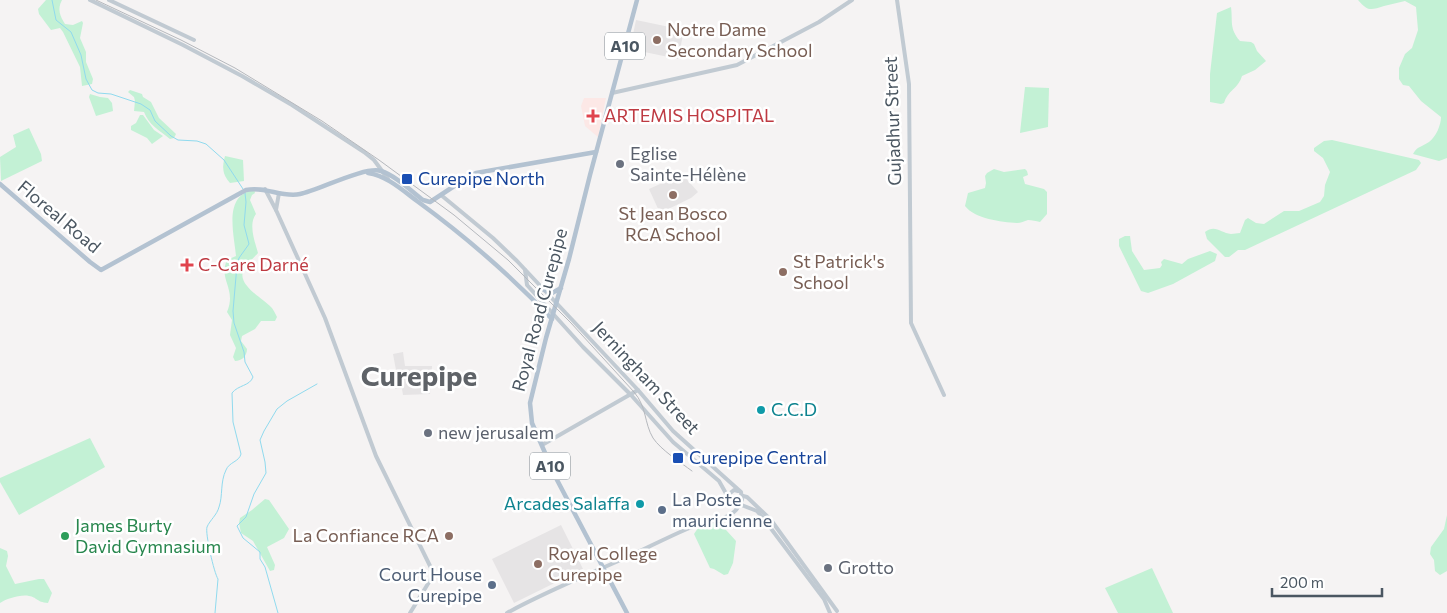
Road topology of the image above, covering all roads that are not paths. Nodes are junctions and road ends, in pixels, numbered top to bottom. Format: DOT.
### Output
graph roads {
  1 [pos="90,0"];
  2 [pos="109,0"];
  3 [pos="637,0"];
  4 [pos="852,0"];
  5 [pos="897,0"];
  6 [pos="194,40"];
  7 [pos="612,93"];
  8 [pos="596,152"];
  9 [pos="377,163"];
  10 [pos="372,170"];
  11 [pos="382,171"];
  12 [pos="366,172"];
  13 [pos="392,182"];
  14 [pos="0,184"];
  15 [pos="265,189"];
  16 [pos="279,193"];
  17 [pos="441,195"];
  18 [pos="276,210"];
  19 [pos="525,270"];
  20 [pos="561,288"];
  21 [pos="544,290"];
  22 [pos="557,303"];
  23 [pos="553,316"];
  24 [pos="638,390"];
  25 [pos="631,395"];
  26 [pos="944,395"];
  27 [pos="542,445"];
  28 [pos="738,490"];
  29 [pos="728,496"];
  30 [pos="743,496"];
  31 [pos="732,504"];
  32 [pos="739,504"];
  33 [pos="733,514"];
  34 [pos="602,567"];
  35 [pos="839,612"];
  36 [pos="410,613"];
  37 [pos="507,613"];
  38 [pos="627,613"];
  39 [pos="830,613"];
  1 -- 9 [label="street"];
  2 -- 6 [label="street"];
  3 -- 7 [label="main road, Royal Road Curepipe / A10"];
  4 -- 7 [label="street"];
  5 -- 26 [label="street, Gujadhur Street"];
  7 -- 8 [label="main road, Royal Road Curepipe / A10"];
  8 -- 17 [label="main road"];
  8 -- 20 [label="main road, Royal Road Curepipe / A10"];
  9 -- 10 [label="street"];
  9 -- 11 [label="street"];
  10 -- 11 [label="main road"];
  10 -- 12 [label="main road"];
  11 -- 13 [label="street"];
  11 -- 17 [label="main road"];
  12 -- 13 [label="main road"];
  12 -- 16 [label="main road"];
  13 -- 23 [label="main road"];
  14 -- 15 [label="main road, Floreal Road"];
  15 -- 16 [label="main road"];
  15 -- 18 [label="street"];
  16 -- 18 [label="street"];
  17 -- 19 [label="street, Jerningham Street"];
  18 -- 36 [label="street"];
  19 -- 21 [label="street, Jerningham Street"];
  19 -- 23 [label="street, Jerningham Street"];
  20 -- 21 [label="main road"];
  20 -- 22 [label="main road, Royal Road Curepipe / A10"];
  21 -- 22 [label="street, Jerningham Street"];
  22 -- 23 [label="main road, Royal Road Curepipe / A10"];
  22 -- 24 [label="street, Jerningham Street"];
  23 -- 25 [label="street, Jerningham Street"];
  23 -- 27 [label="main road, Royal Road Curepipe / A10"];
  24 -- 25 [label="street"];
  24 -- 28 [label="street, Jerningham Street"];
  25 -- 27 [label="street"];
  25 -- 29 [label="street, Jerningham Street"];
  27 -- 34 [label="main road, Royal Road Curepipe / A10"];
  28 -- 29 [label="street"];
  28 -- 30 [label="street"];
  29 -- 31 [label="street"];
  30 -- 32 [label="street"];
  30 -- 35 [label="street"];
  31 -- 32 [label="street"];
  31 -- 33 [label="street"];
  32 -- 33 [label="street"];
  32 -- 39 [label="street"];
  33 -- 34 [label="street"];
  34 -- 37 [label="street"];
  34 -- 38 [label="main road, Royal Road Curepipe / A10"];
  35 -- 39 [label="street"];
}
